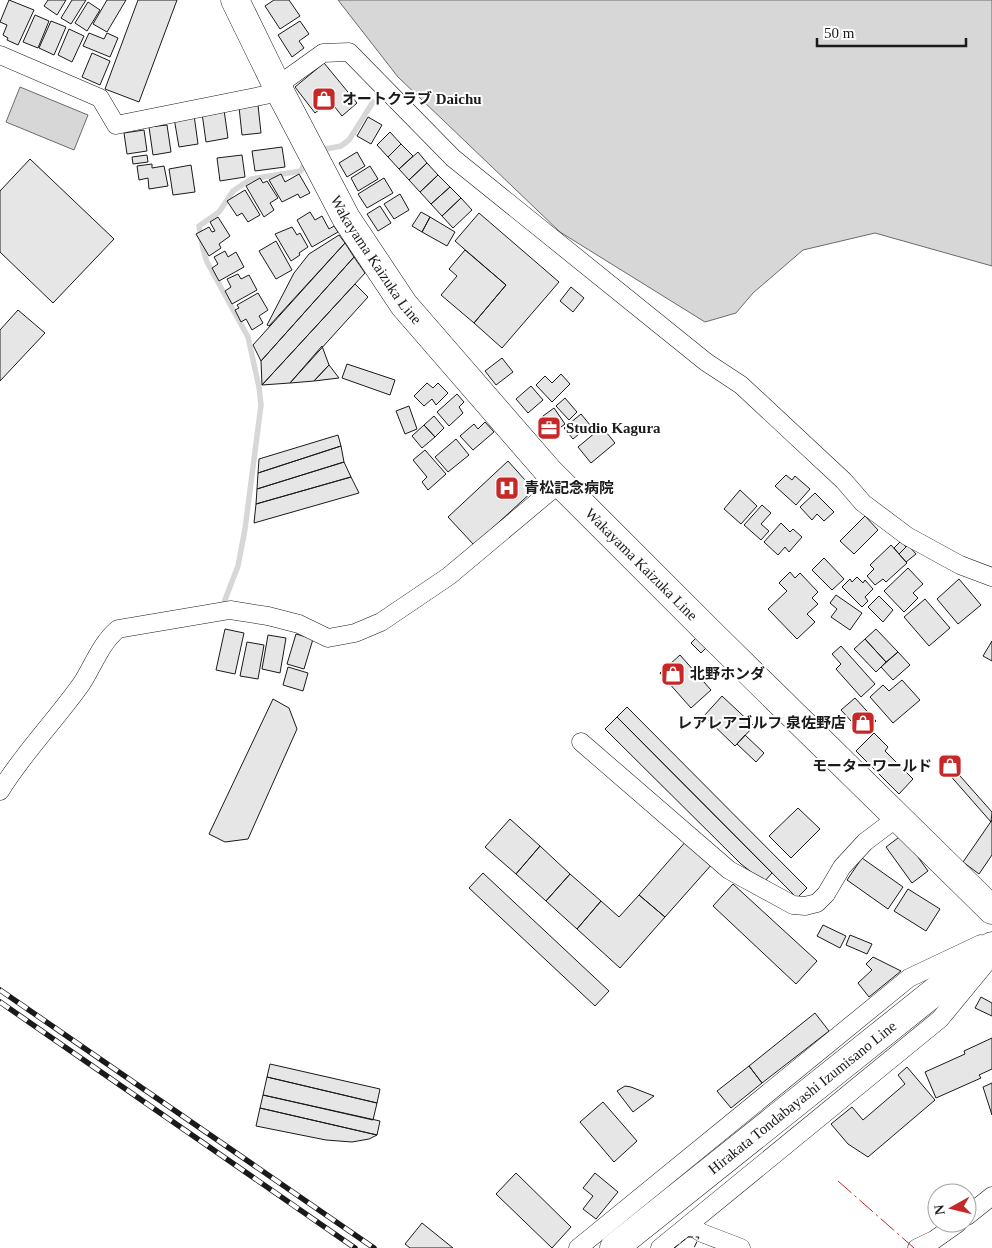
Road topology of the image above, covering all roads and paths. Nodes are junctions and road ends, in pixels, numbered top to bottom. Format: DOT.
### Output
graph roads {
  1 [pos="235,0"];
  2 [pos="0,55"];
  3 [pos="278,89"];
  4 [pos="560,483"];
  5 [pos="992,577"];
  6 [pos="581,742"];
  7 [pos="0,791"];
  8 [pos="898,817"];
  9 [pos="992,910"];
  10 [pos="992,939"];
  11 [pos="992,946"];
  12 [pos="992,955"];
  13 [pos="992,1196"];
  14 [pos="977,1208"];
  15 [pos="689,1224"];
  16 [pos="944,1233"];
  17 [pos="578,1248"];
  18 [pos="614,1248"];
  19 [pos="660,1248"];
  20 [pos="741,1248"];
  21 [pos="917,1248"];
  1 -- 3 [label="main road, Wakayama Kaizuka Line"];
  2 -- 3 [label="street"];
  3 -- 4 [label="main road, Wakayama Kaizuka Line"];
  3 -- 5 [label="street"];
  4 -- 7 [label="street"];
  4 -- 8 [label="main road, Wakayama Kaizuka Line"];
  6 -- 8 [label="street"];
  8 -- 9 [label="main road, Wakayama Kaizuka Line"];
  10 -- 17 [label="street"];
  11 -- 18 [label="main road, Hirakata Tondabayashi Izumisano Line"];
  12 -- 15 [label="street"];
  13 -- 14 [label="street"];
  15 -- 19 [label="street"];
  15 -- 20 [label="street"];
  16 -- 21 [label="street"];
}
